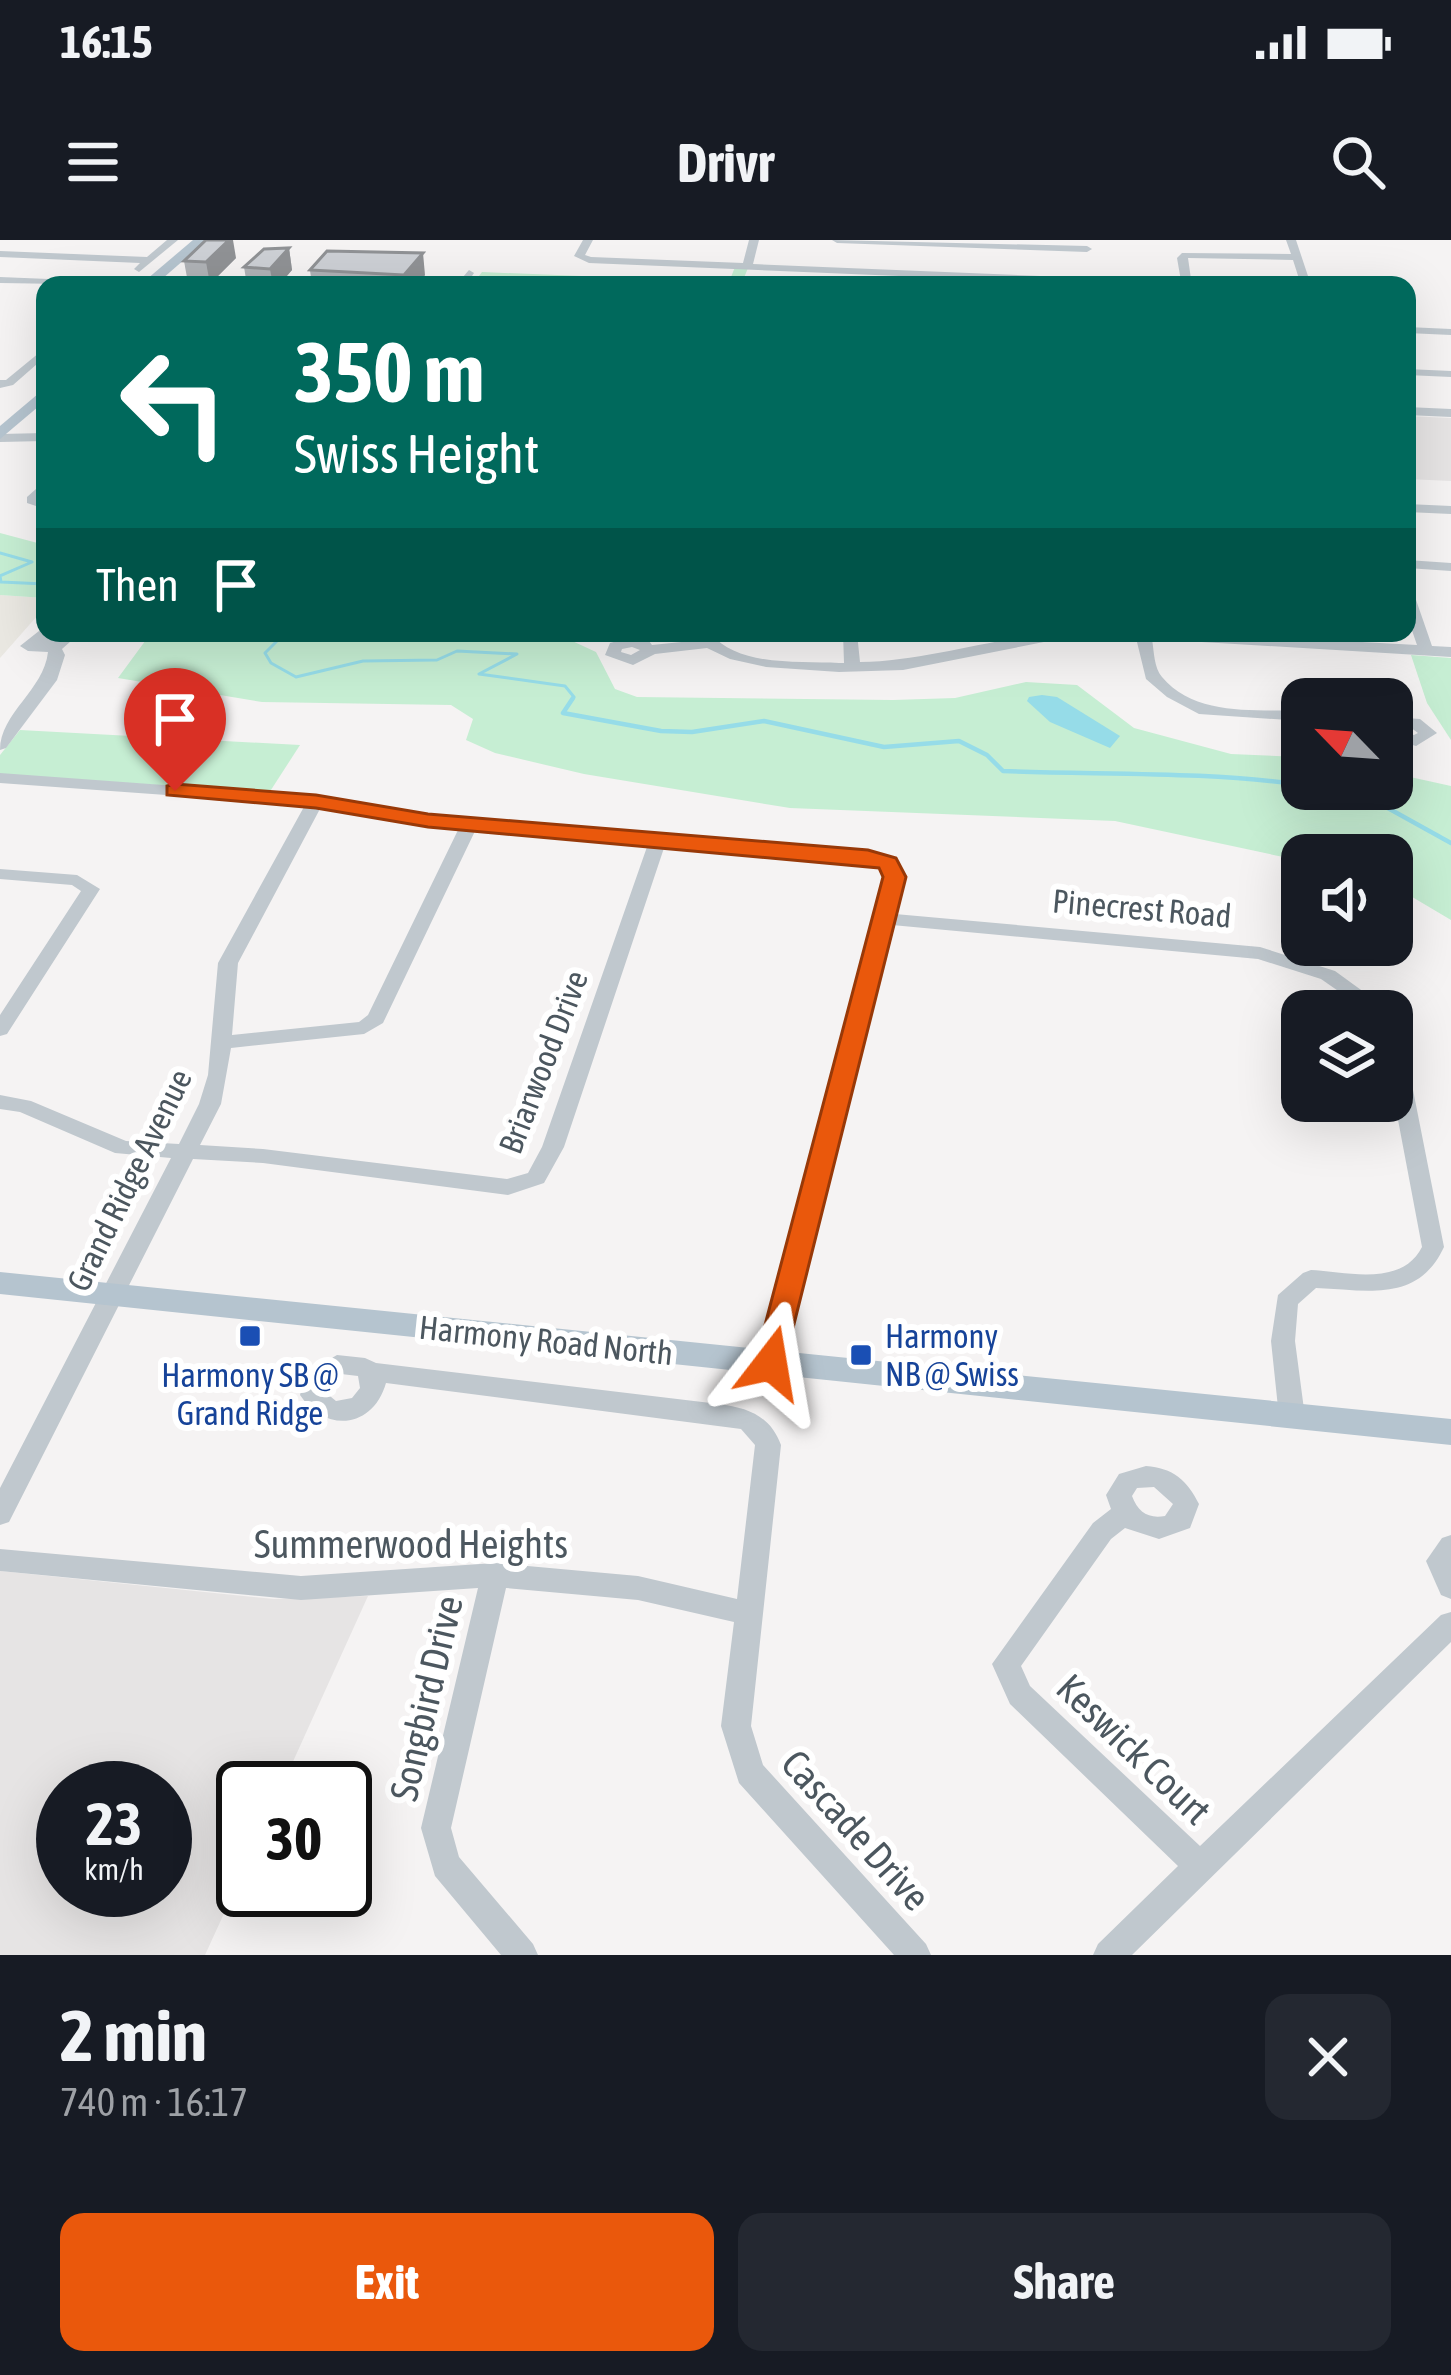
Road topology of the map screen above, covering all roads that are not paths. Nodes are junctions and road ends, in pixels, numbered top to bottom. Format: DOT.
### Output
graph roads {
  1 [pos="173,240"];
  2 [pos="202,240"];
  3 [pos="588,240"];
  4 [pos="754,240"];
  5 [pos="838,240"];
  6 [pos="1292,240"];
  7 [pos="1087,244"];
  8 [pos="0,254"];
  9 [pos="1296,257"];
  10 [pos="149,260"];
  11 [pos="747,266"];
  12 [pos="469,273"];
  13 [pos="131,276"];
  14 [pos="166,276"];
  15 [pos="467,276"];
  16 [pos="910,276"];
  17 [pos="1089,276"];
  18 [pos="1185,276"];
  19 [pos="1303,276"];
  20 [pos="0,280"];
  21 [pos="36,281"];
  22 [pos="0,292"];
  23 [pos="36,293"];
  24 [pos="1416,330"];
  25 [pos="1451,332"];
  26 [pos="36,358"];
  27 [pos="1416,372"];
  28 [pos="1451,374"];
  29 [pos="4,384"];
  30 [pos="36,390"];
  31 [pos="36,401"];
  32 [pos="1416,411"];
  33 [pos="1451,413"];
  34 [pos="3,432"];
  35 [pos="36,436"];
  36 [pos="1416,508"];
  37 [pos="1451,510"];
  38 [pos="1416,564"];
  39 [pos="1451,566"];
  40 [pos="1416,621"];
  41 [pos="690,642"];
  42 [pos="710,642"];
  43 [pos="851,642"];
  44 [pos="996,642"];
  45 [pos="1145,642"];
  46 [pos="1284,642"];
  47 [pos="54,648"];
  48 [pos="650,650"];
  49 [pos="1426,650"];
  50 [pos="1451,652"];
  51 [pos="852,664"];
  52 [pos="1281,715"];
  53 [pos="1413,722"];
  54 [pos="1413,740"];
  55 [pos="0,745"];
  56 [pos="0,778"];
  57 [pos="316,801"];
  58 [pos="470,824"];
  59 [pos="658,841"];
  60 [pos="0,874"];
  61 [pos="884,920"];
  62 [pos="1350,990"];
  63 [pos="0,1030"];
  64 [pos="220,1043"];
  65 [pos="0,1102"];
  66 [pos="1409,1122"];
  67 [pos="187,1149"];
  68 [pos="0,1283"];
  69 [pos="112,1293"];
  70 [pos="771,1363"];
  71 [pos="371,1372"];
  72 [pos="1292,1417"];
  73 [pos="1451,1432"];
  74 [pos="1125,1513"];
  75 [pos="0,1514"];
  76 [pos="1451,1546"];
  77 [pos="0,1560"];
  78 [pos="495,1575"];
  79 [pos="1451,1587"];
  80 [pos="748,1612"];
  81 [pos="1451,1624"];
  82 [pos="1202,1868"];
  83 [pos="522,1955"];
  84 [pos="915,1955"];
  85 [pos="1109,1955"];
  1 -- 10 [label="street"];
  2 -- 14 [label="main road"];
  3 -- 11 [label="street"];
  4 -- 11 [label="street"];
  5 -- 7 [label="street"];
  6 -- 9 [label="street"];
  7 -- 17 [label="street"];
  8 -- 10 [label="street"];
  9 -- 18 [label="street"];
  9 -- 19 [label="street"];
  10 -- 13 [label="street"];
  11 -- 16 [label="street"];
  12 -- 15 [label="street"];
  20 -- 21 [label="street"];
  22 -- 23 [label="street"];
  24 -- 25 [label="street"];
  26 -- 29 [label="street"];
  27 -- 28 [label="street"];
  30 -- 34 [label="main road"];
  31 -- 34 [label="main road"];
  32 -- 33 [label="street"];
  34 -- 35 [label="street"];
  36 -- 37 [label="street"];
  38 -- 39 [label="street"];
  40 -- 49 [label="street"];
  41 -- 48 [label="street"];
  42 -- 51 [label="street"];
  43 -- 51 [label="street"];
  44 -- 51 [label="street"];
  45 -- 52 [label="street"];
  46 -- 49 [label="street"];
  47 -- 55 [label="street"];
  49 -- 50 [label="street"];
  53 -- 54 [label="street"];
  56 -- 57 [label="street"];
  57 -- 58 [label="street"];
  57 -- 64 [label="street, Grand Ridge Avenue"];
  58 -- 59 [label="street"];
  58 -- 64 [label="street"];
  59 -- 61 [label="street"];
  59 -- 67 [label="street, Briarwood Drive"];
  60 -- 63 [label="street"];
  61 -- 62 [label="street, Pinecrest Road"];
  61 -- 70 [label="street"];
  64 -- 67 [label="street, Grand Ridge Avenue"];
  65 -- 67 [label="street"];
  66 -- 72 [label="street"];
  67 -- 69 [label="street, Grand Ridge Avenue"];
  68 -- 69 [label="main road, Harmony Road North"];
  69 -- 70 [label="main road, Harmony Road North"];
  69 -- 75 [label="street, Grand Ridge Avenue"];
  70 -- 72 [label="main road, Harmony Road North"];
  71 -- 80 [label="street, Cascade Drive"];
  72 -- 73 [label="main road, Harmony Road North"];
  74 -- 82 [label="street, Keswick Court"];
  76 -- 79 [label="street"];
  77 -- 78 [label="street, Summerwood Heights"];
  78 -- 80 [label="street, Summerwood Heights"];
  78 -- 83 [label="street, Songbird Drive"];
  80 -- 84 [label="street, Cascade Drive"];
  81 -- 82 [label="street"];
  82 -- 85 [label="street"];
}
